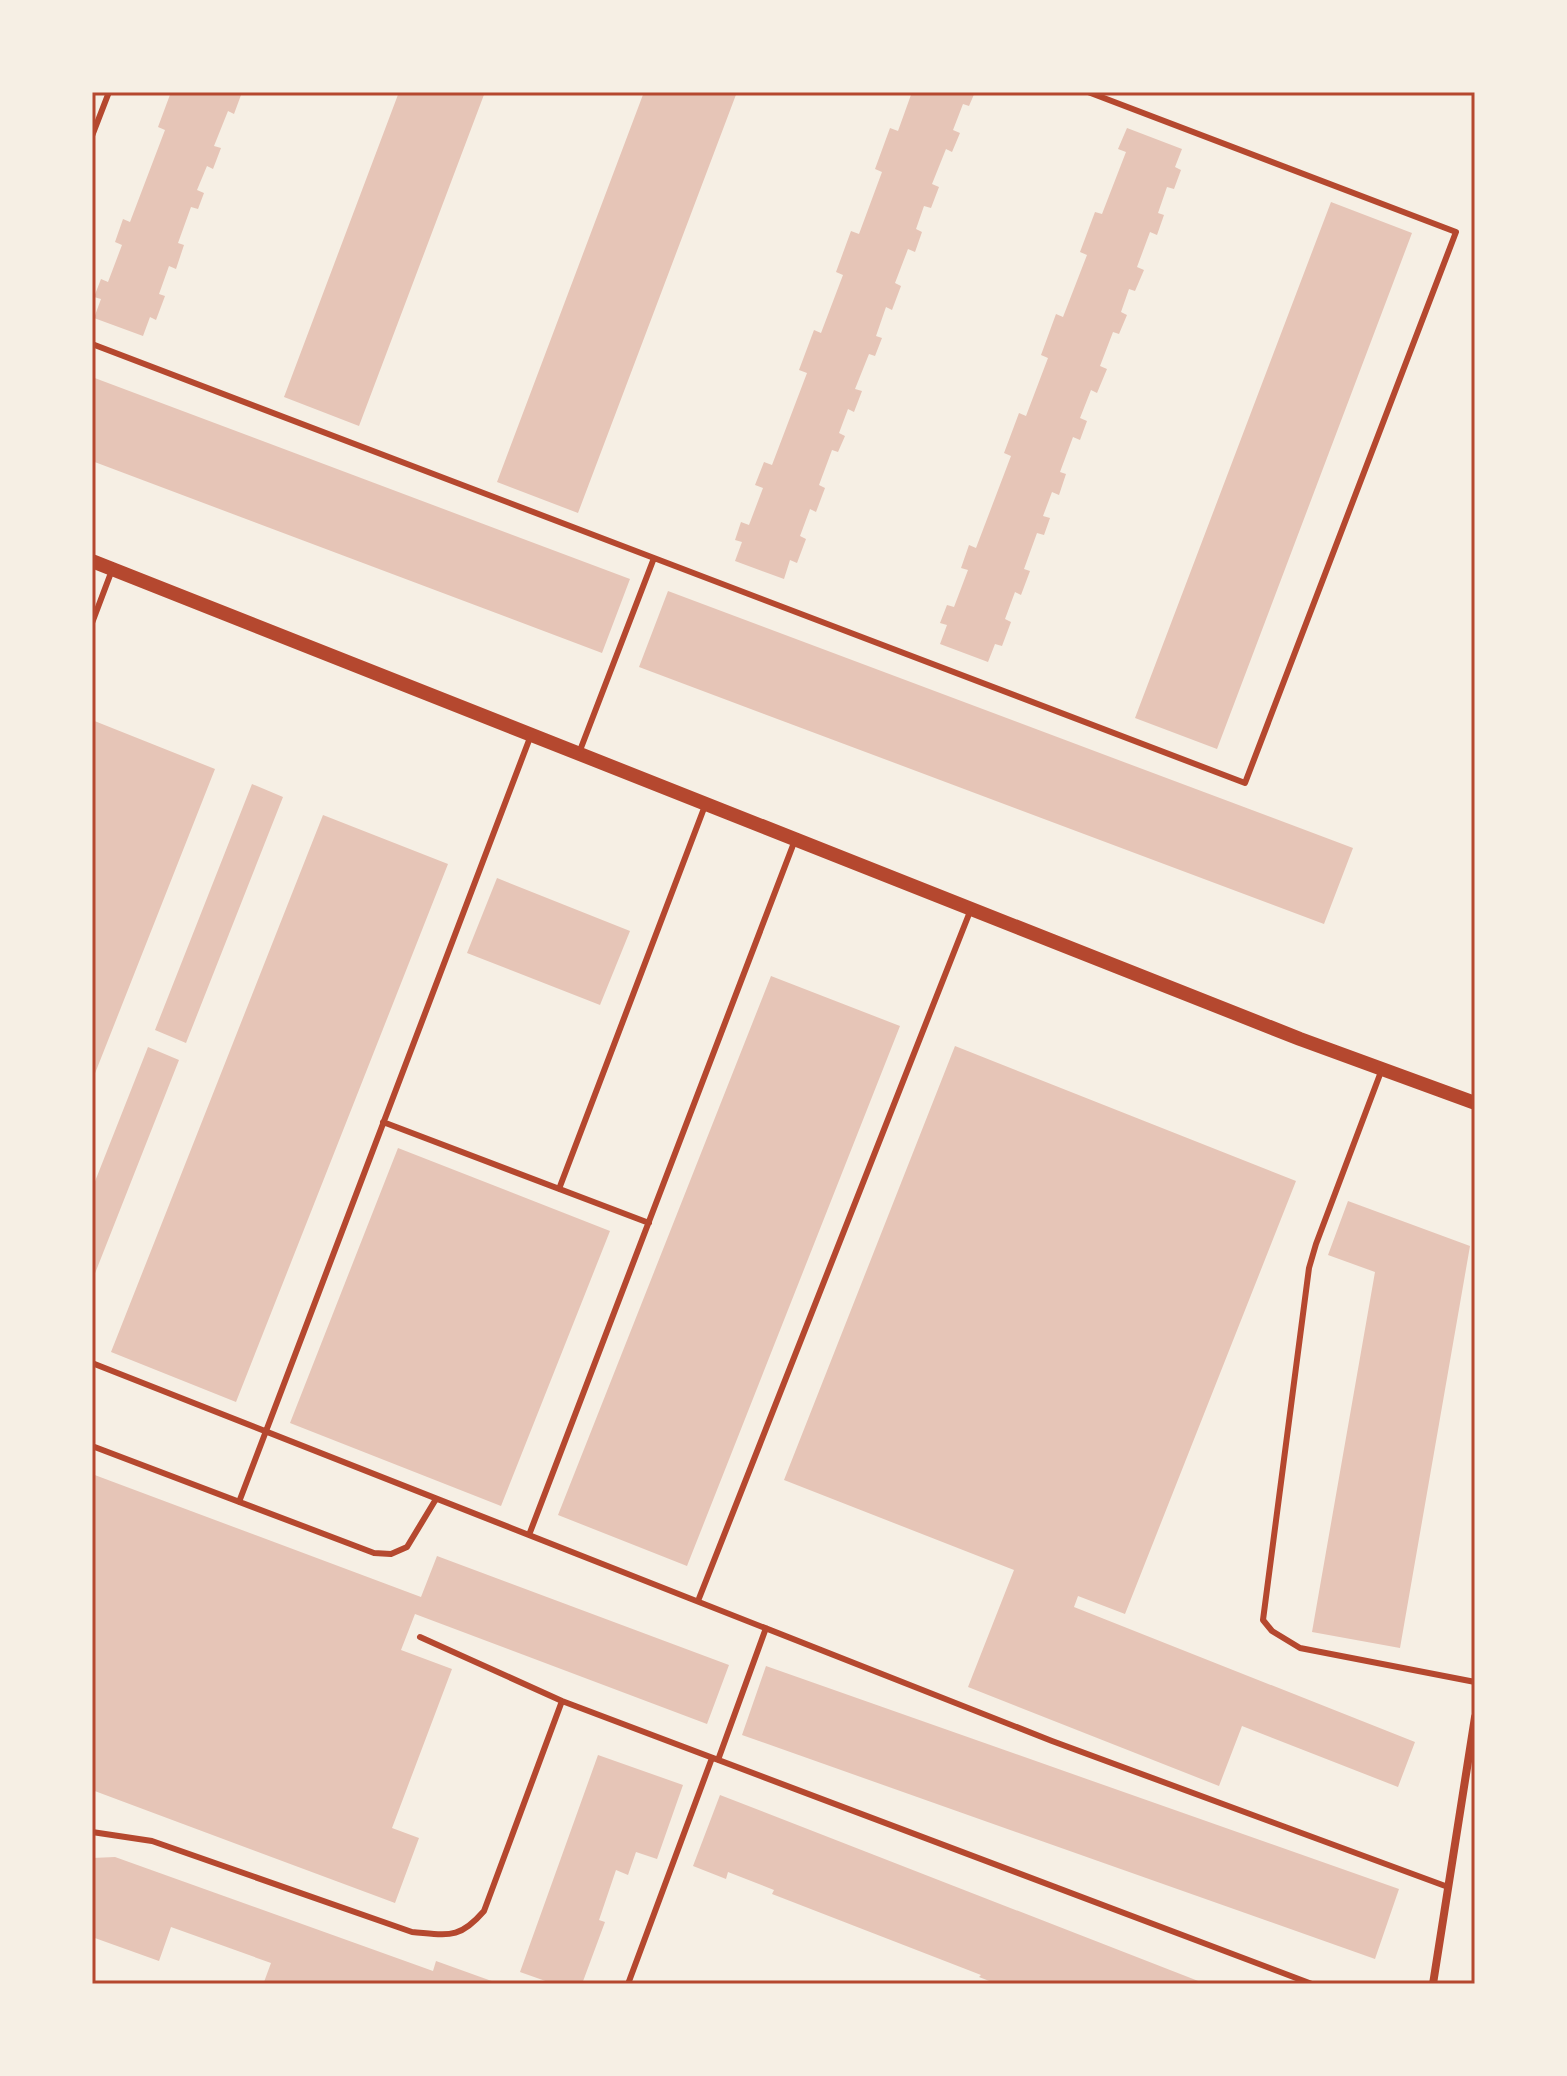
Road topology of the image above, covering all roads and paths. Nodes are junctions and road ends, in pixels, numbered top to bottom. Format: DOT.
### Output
graph roads {
  1 [pos="109,92"];
  2 [pos="1088,92"];
  3 [pos="92,136"];
  4 [pos="92,344"];
  5 [pos="654,558"];
  6 [pos="92,561"];
  7 [pos="113,569"];
  8 [pos="92,623"];
  9 [pos="531,734"];
  10 [pos="579,753"];
  11 [pos="706,803"];
  12 [pos="796,839"];
  13 [pos="971,908"];
  14 [pos="1382,1069"];
  15 [pos="1475,1103"];
  16 [pos="383,1122"];
  17 [pos="559,1189"];
  18 [pos="649,1223"];
  19 [pos="92,1363"];
  20 [pos="266,1432"];
  21 [pos="92,1446"];
  22 [pos="436,1499"];
  23 [pos="239,1502"];
  24 [pos="529,1535"];
  25 [pos="698,1601"];
  26 [pos="766,1628"];
  27 [pos="420,1637"];
  28 [pos="1475,1682"];
  29 [pos="562,1701"];
  30 [pos="1475,1717"];
  31 [pos="715,1759"];
  32 [pos="92,1832"];
  33 [pos="1448,1887"];
  34 [pos="628,1984"];
  35 [pos="1312,1984"];
  36 [pos="1433,1984"];
  1 -- 3 [label="lane"];
  2 -- 5 [label="lane"];
  4 -- 5 [label="lane"];
  5 -- 10 [label="lane"];
  6 -- 7 [label="street"];
  7 -- 8 [label="lane"];
  7 -- 9 [label="street"];
  9 -- 10 [label="street"];
  9 -- 16 [label="lane"];
  10 -- 11 [label="street"];
  11 -- 12 [label="street"];
  11 -- 17 [label="lane"];
  12 -- 13 [label="street"];
  12 -- 18 [label="lane"];
  13 -- 14 [label="street"];
  13 -- 25 [label="lane"];
  14 -- 15 [label="street"];
  14 -- 28 [label="lane"];
  16 -- 17 [label="lane"];
  16 -- 20 [label="lane"];
  17 -- 18 [label="lane"];
  18 -- 24 [label="lane"];
  19 -- 20 [label="lane"];
  20 -- 22 [label="lane"];
  20 -- 23 [label="lane"];
  21 -- 23 [label="lane"];
  22 -- 23 [label="lane"];
  22 -- 24 [label="lane"];
  24 -- 25 [label="lane"];
  25 -- 26 [label="lane"];
  26 -- 31 [label="lane"];
  26 -- 33 [label="lane"];
  27 -- 29 [label="lane"];
  29 -- 31 [label="lane"];
  29 -- 32 [label="lane"];
  30 -- 33 [label="street"];
  31 -- 34 [label="lane"];
  31 -- 35 [label="lane"];
  33 -- 36 [label="street"];
}
